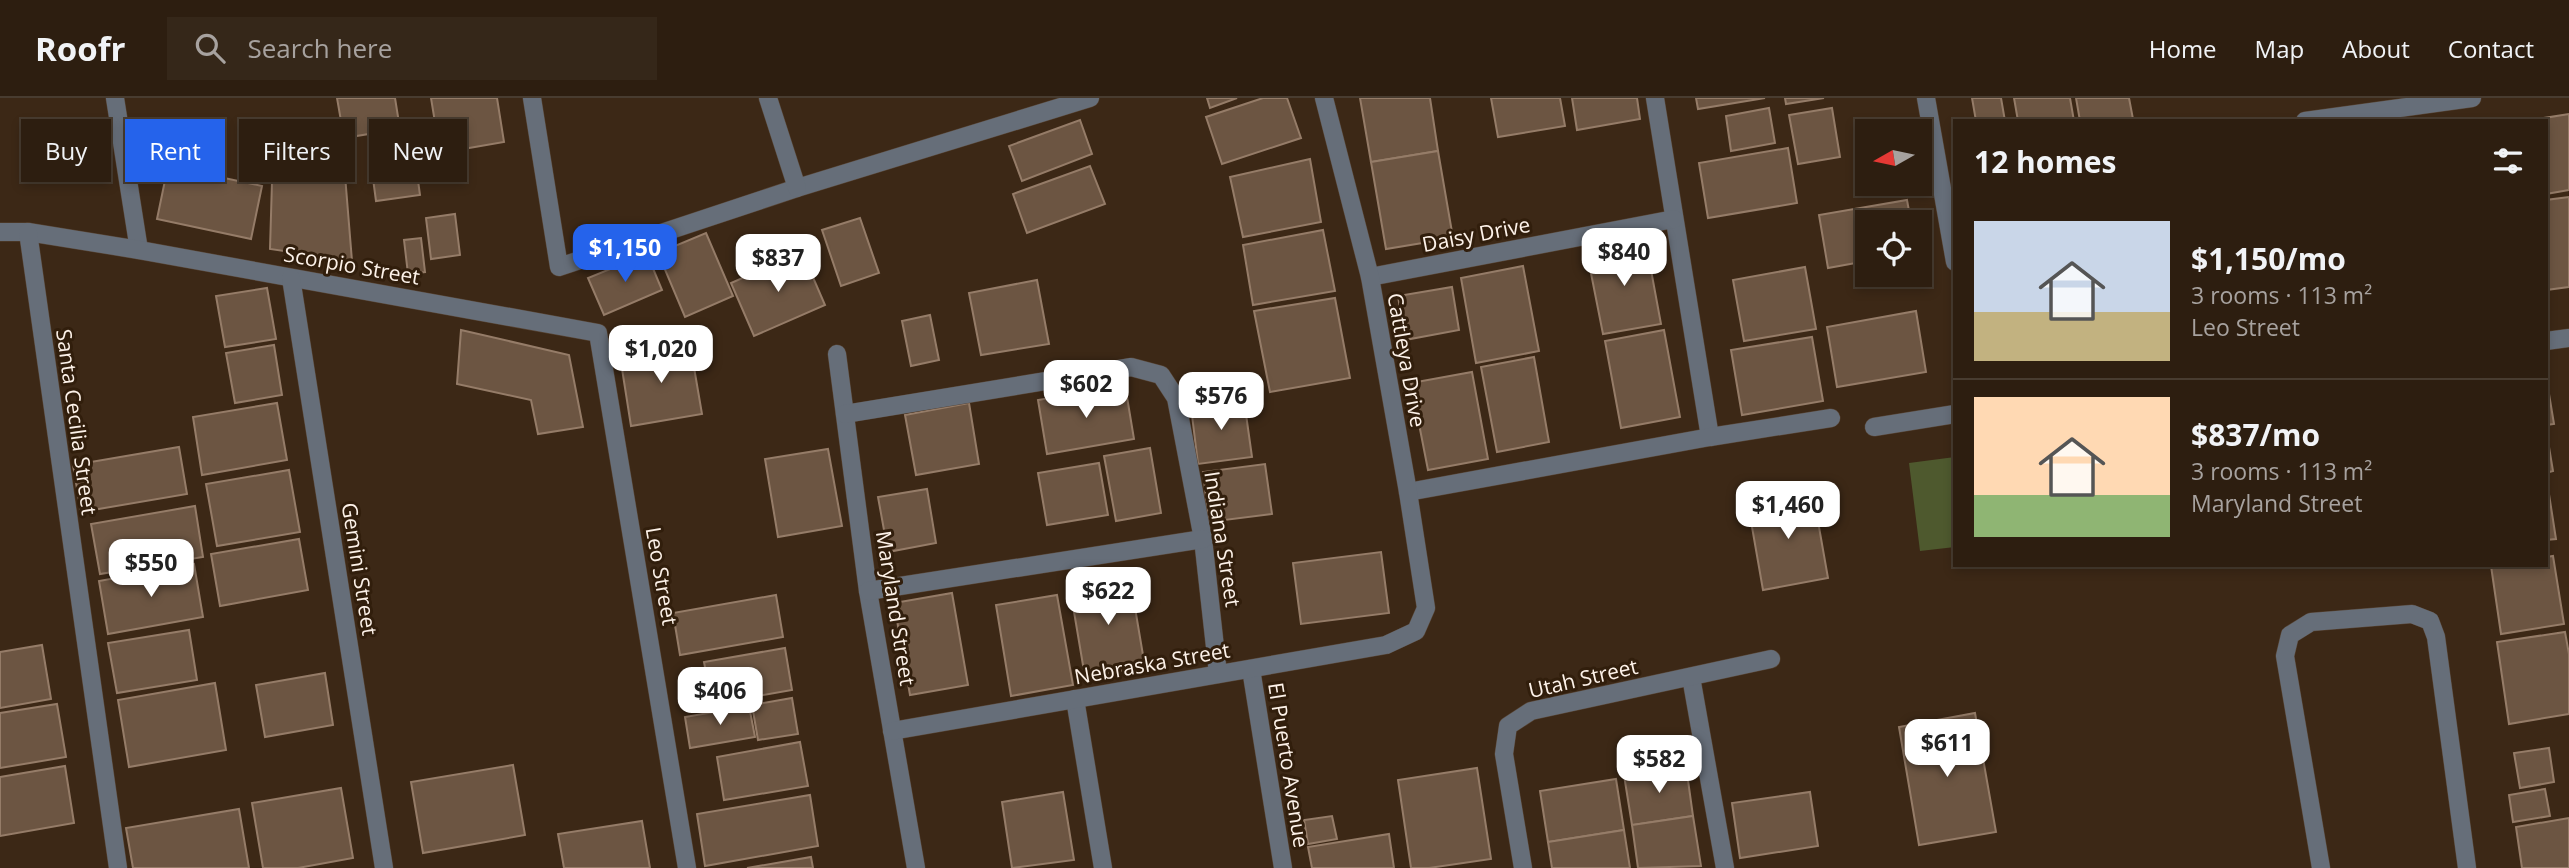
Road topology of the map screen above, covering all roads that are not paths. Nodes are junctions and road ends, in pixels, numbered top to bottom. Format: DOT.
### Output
graph roads {
  1 [pos="116,98"];
  2 [pos="532,98"];
  3 [pos="768,98"];
  4 [pos="1090,98"];
  5 [pos="1324,98"];
  6 [pos="1655,98"];
  7 [pos="1926,98"];
  8 [pos="2472,98"];
  9 [pos="2320,119"];
  10 [pos="1947,170"];
  11 [pos="797,188"];
  12 [pos="1674,219"];
  13 [pos="0,232"];
  14 [pos="27,232"];
  15 [pos="1953,239"];
  16 [pos="139,250"];
  17 [pos="1370,277"];
  18 [pos="291,278"];
  19 [pos="557,324"];
  20 [pos="2569,338"];
  21 [pos="2548,341"];
  22 [pos="838,354"];
  23 [pos="845,414"];
  24 [pos="1953,414"];
  25 [pos="1831,418"];
  26 [pos="1874,427"];
  27 [pos="1710,437"];
  28 [pos="1408,492"];
  29 [pos="1203,539"];
  30 [pos="868,591"];
  31 [pos="1416,631"];
  32 [pos="1771,659"];
  33 [pos="1251,668"];
  34 [pos="1219,674"];
  35 [pos="1691,677"];
  36 [pos="1075,699"];
  37 [pos="892,732"];
  38 [pos="118,868"];
  39 [pos="384,868"];
  40 [pos="687,868"];
  41 [pos="916,868"];
  42 [pos="1103,868"];
  43 [pos="1283,868"];
  44 [pos="1524,868"];
  45 [pos="1725,868"];
  46 [pos="2320,868"];
  47 [pos="2467,868"];
  1 -- 16 [label="street"];
  2 -- 11 [label="street"];
  3 -- 11 [label="street"];
  4 -- 11 [label="street"];
  5 -- 17 [label="street, Cattleya Drive"];
  6 -- 12 [label="street"];
  7 -- 10 [label="street"];
  8 -- 9 [label="street"];
  10 -- 15 [label="street"];
  12 -- 17 [label="street, Daisy Drive"];
  12 -- 27 [label="street"];
  13 -- 14 [label="street, Scorpio Street"];
  14 -- 16 [label="street, Scorpio Street"];
  14 -- 38 [label="street, Santa Cecilia Street"];
  16 -- 18 [label="street, Scorpio Street"];
  17 -- 28 [label="street, Cattleya Drive"];
  18 -- 19 [label="street, Scorpio Street"];
  18 -- 39 [label="street, Gemini Street"];
  19 -- 40 [label="street, Leo Street"];
  20 -- 21 [label="street"];
  22 -- 23 [label="street, Maryland Street"];
  23 -- 29 [label="street, Indiana Street"];
  23 -- 30 [label="street, Maryland Street"];
  24 -- 26 [label="street"];
  25 -- 27 [label="street"];
  27 -- 28 [label="street"];
  28 -- 31 [label="street, Cattleya Drive"];
  29 -- 30 [label="street"];
  29 -- 34 [label="street, Indiana Street"];
  30 -- 37 [label="street, Maryland Street"];
  31 -- 33 [label="street, Nebraska Street"];
  32 -- 35 [label="street, Utah Street"];
  33 -- 34 [label="street, Nebraska Street"];
  33 -- 43 [label="street, El Puerto Avenue"];
  34 -- 36 [label="street, Nebraska Street"];
  35 -- 44 [label="street, Utah Street"];
  35 -- 45 [label="street"];
  36 -- 37 [label="street, Nebraska Street"];
  36 -- 42 [label="street"];
  37 -- 41 [label="street, Maryland Street"];
  46 -- 47 [label="street"];
}
